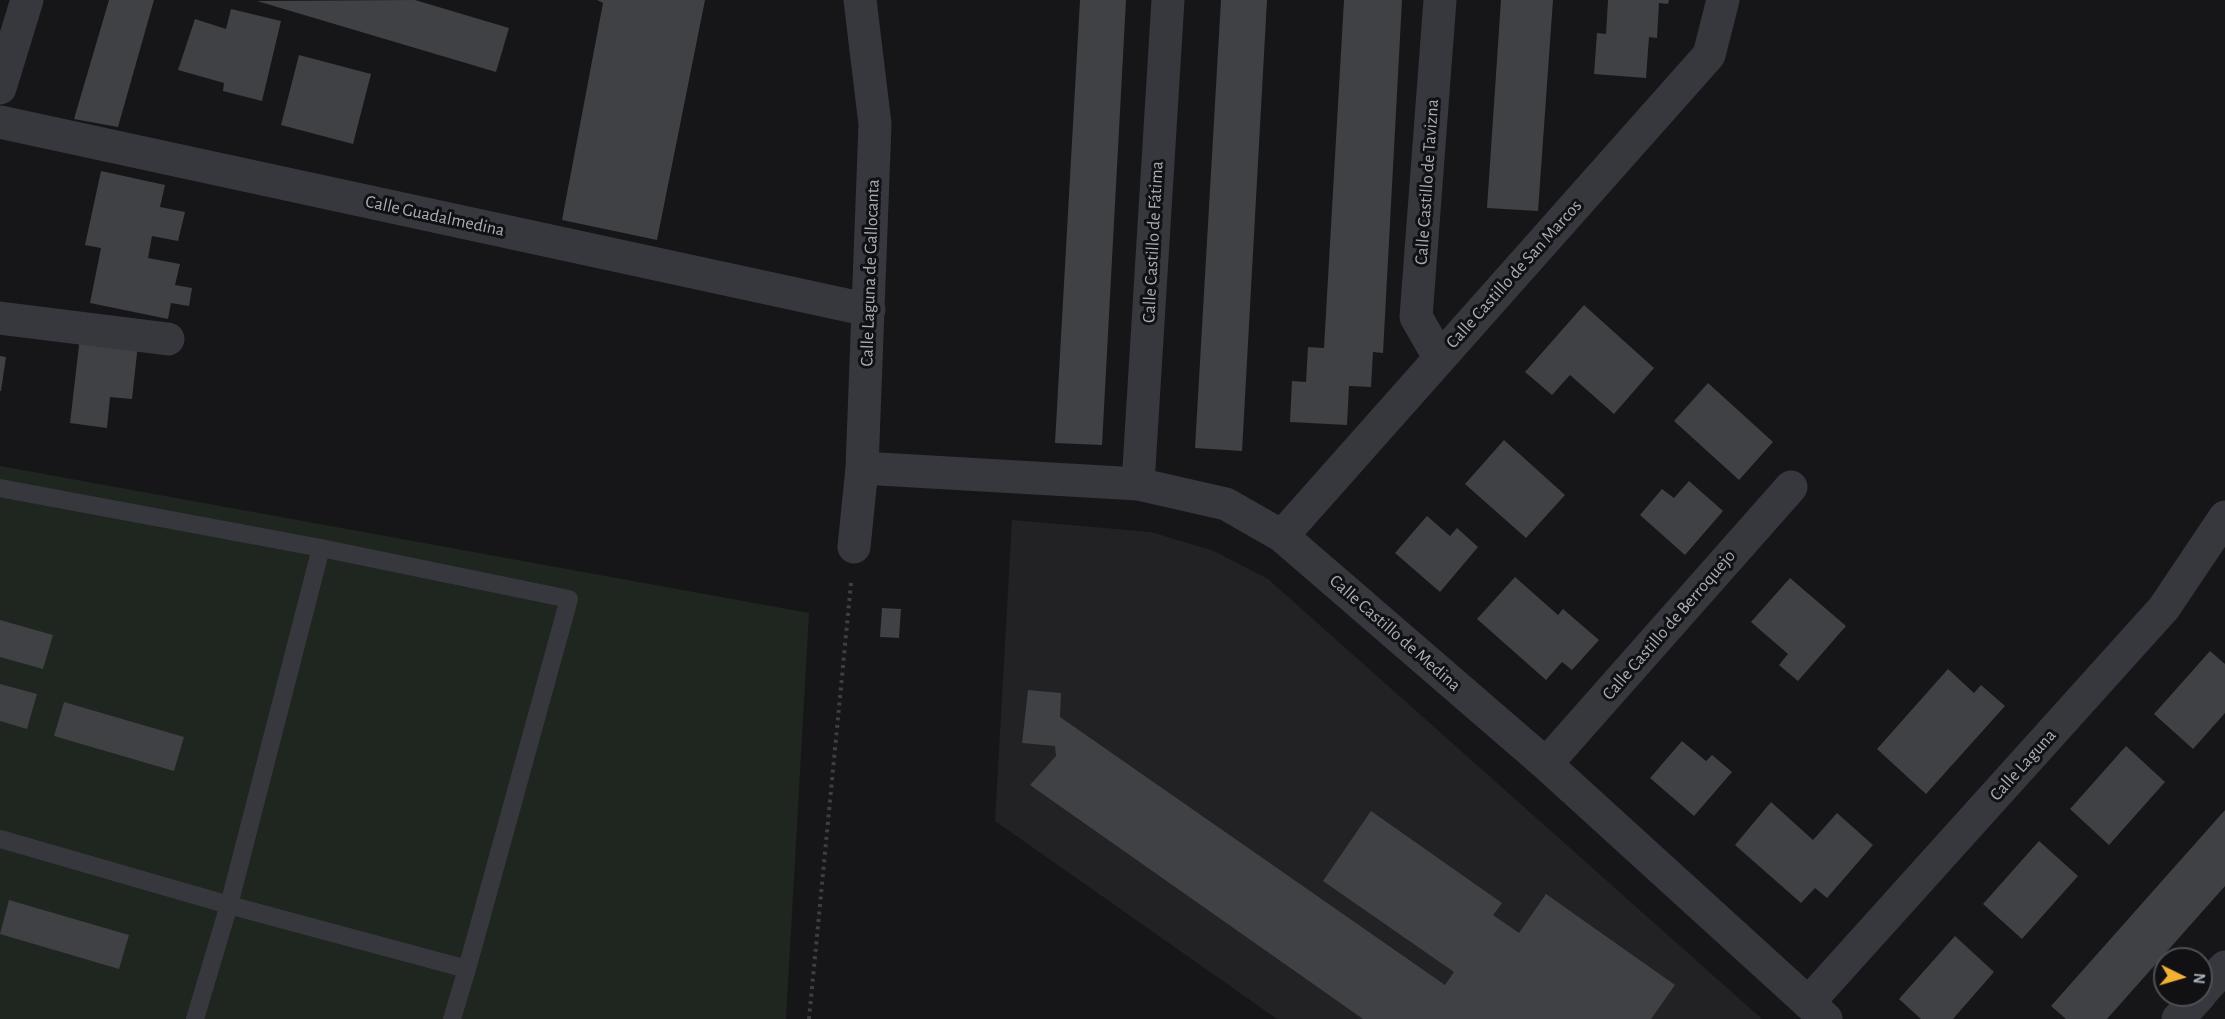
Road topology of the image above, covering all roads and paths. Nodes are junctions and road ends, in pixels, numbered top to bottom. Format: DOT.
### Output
graph roads {
  1 [pos="27,0"];
  2 [pos="860,0"];
  3 [pos="1168,0"];
  4 [pos="1440,0"];
  5 [pos="1723,0"];
  6 [pos="0,88"];
  7 [pos="0,122"];
  8 [pos="869,310"];
  9 [pos="0,318"];
  10 [pos="168,339"];
  11 [pos="1439,357"];
  12 [pos="862,468"];
  13 [pos="1138,484"];
  14 [pos="1791,487"];
  15 [pos="0,488"];
  16 [pos="2225,517"];
  17 [pos="1282,536"];
  18 [pos="854,547"];
  19 [pos="321,548"];
  20 [pos="1546,764"];
  21 [pos="0,838"];
  22 [pos="229,905"];
  23 [pos="2225,967"];
  24 [pos="467,969"];
  25 [pos="2213,980"];
  26 [pos="2189,1007"];
  27 [pos="1817,1011"];
  28 [pos="195,1019"];
  29 [pos="452,1019"];
  30 [pos="809,1019"];
  31 [pos="2178,1019"];
  1 -- 6 [label="street"];
  2 -- 8 [label="street, Calle Laguna de Gallocanta"];
  3 -- 13 [label="street, Calle Castillo de Fátima"];
  4 -- 11 [label="street, Calle Castillo de Tavizna"];
  5 -- 11 [label="street, Calle Castillo de San Marcos"];
  7 -- 8 [label="street, Calle Guadalmedina"];
  8 -- 12 [label="street, Calle Laguna de Gallocanta"];
  9 -- 10 [label="street"];
  11 -- 17 [label="street, Calle Castillo de San Marcos"];
  12 -- 13 [label="street, Calle Castillo de Medina"];
  12 -- 18 [label="street, Calle Laguna de Gallocanta"];
  13 -- 17 [label="street, Calle Castillo de Medina"];
  14 -- 20 [label="street, Calle Castillo de Berroquejo"];
  15 -- 19 [label="lane"];
  16 -- 27 [label="street, Calle Laguna"];
  17 -- 20 [label="street, Calle Castillo de Medina"];
  18 -- 30 [label="path"];
  19 -- 22 [label="lane"];
  19 -- 24 [label="lane"];
  20 -- 27 [label="street, Calle Castillo de Medina"];
  21 -- 22 [label="lane"];
  22 -- 24 [label="lane"];
  22 -- 28 [label="lane"];
  23 -- 25 [label="street"];
  24 -- 29 [label="lane"];
  26 -- 31 [label="street"];
}
